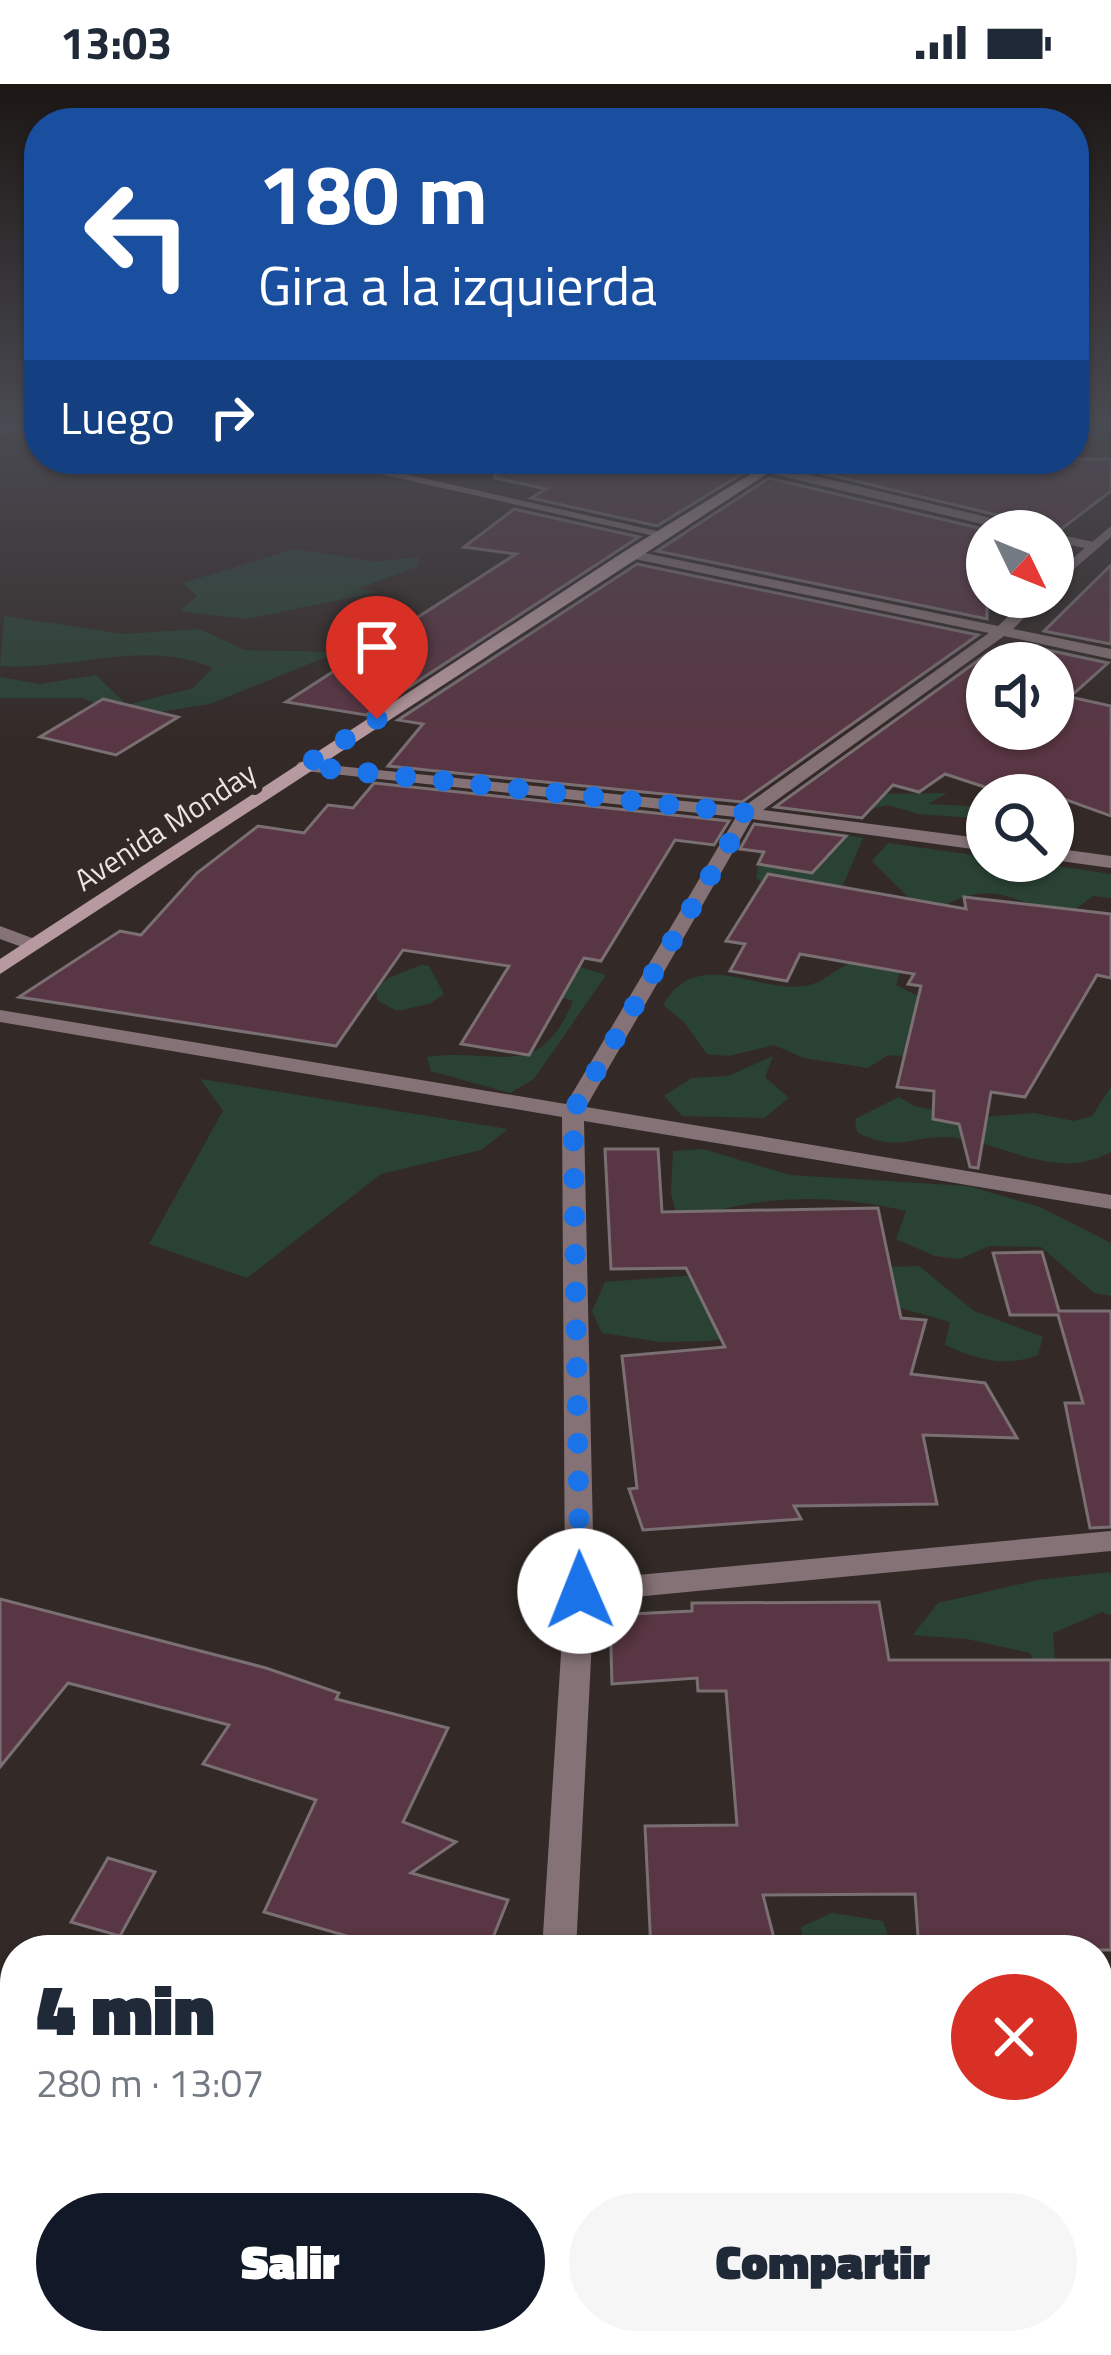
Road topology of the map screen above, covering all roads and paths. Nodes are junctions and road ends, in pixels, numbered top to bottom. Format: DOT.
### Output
graph roads {
  1 [pos="635,528"];
  2 [pos="673,528"];
  3 [pos="1111,530"];
  4 [pos="663,534"];
  5 [pos="1074,542"];
  6 [pos="1093,546"];
  7 [pos="630,554"];
  8 [pos="1074,564"];
  9 [pos="1016,618"];
  10 [pos="1002,631"];
  11 [pos="1111,654"];
  12 [pos="304,766"];
  13 [pos="747,813"];
  14 [pos="966,842"];
  15 [pos="1074,857"];
  16 [pos="1111,862"];
  17 [pos="0,932"];
  18 [pos="33,945"];
  19 [pos="0,968"];
  20 [pos="0,1016"];
  21 [pos="573,1111"];
  22 [pos="1111,1202"];
  23 [pos="1111,1541"];
  24 [pos="580,1591"];
  25 [pos="560,1935"];
  1 -- 4 [label="street"];
  2 -- 4 [label="main road, Avenida Monday"];
  3 -- 6 [label="street"];
  4 -- 7 [label="main road, Avenida Monday"];
  5 -- 6 [label="street"];
  6 -- 8 [label="street"];
  7 -- 10 [label="street"];
  7 -- 12 [label="main road, Avenida Monday"];
  9 -- 10 [label="street"];
  10 -- 11 [label="street"];
  10 -- 13 [label="street"];
  12 -- 13 [label="street"];
  12 -- 18 [label="main road, Avenida Monday"];
  13 -- 14 [label="street"];
  13 -- 21 [label="street"];
  15 -- 16 [label="street"];
  17 -- 18 [label="street"];
  18 -- 19 [label="main road, Avenida Monday"];
  20 -- 21 [label="street"];
  21 -- 22 [label="street"];
  21 -- 24 [label="street"];
  23 -- 24 [label="street"];
  24 -- 25 [label="street"];
}
